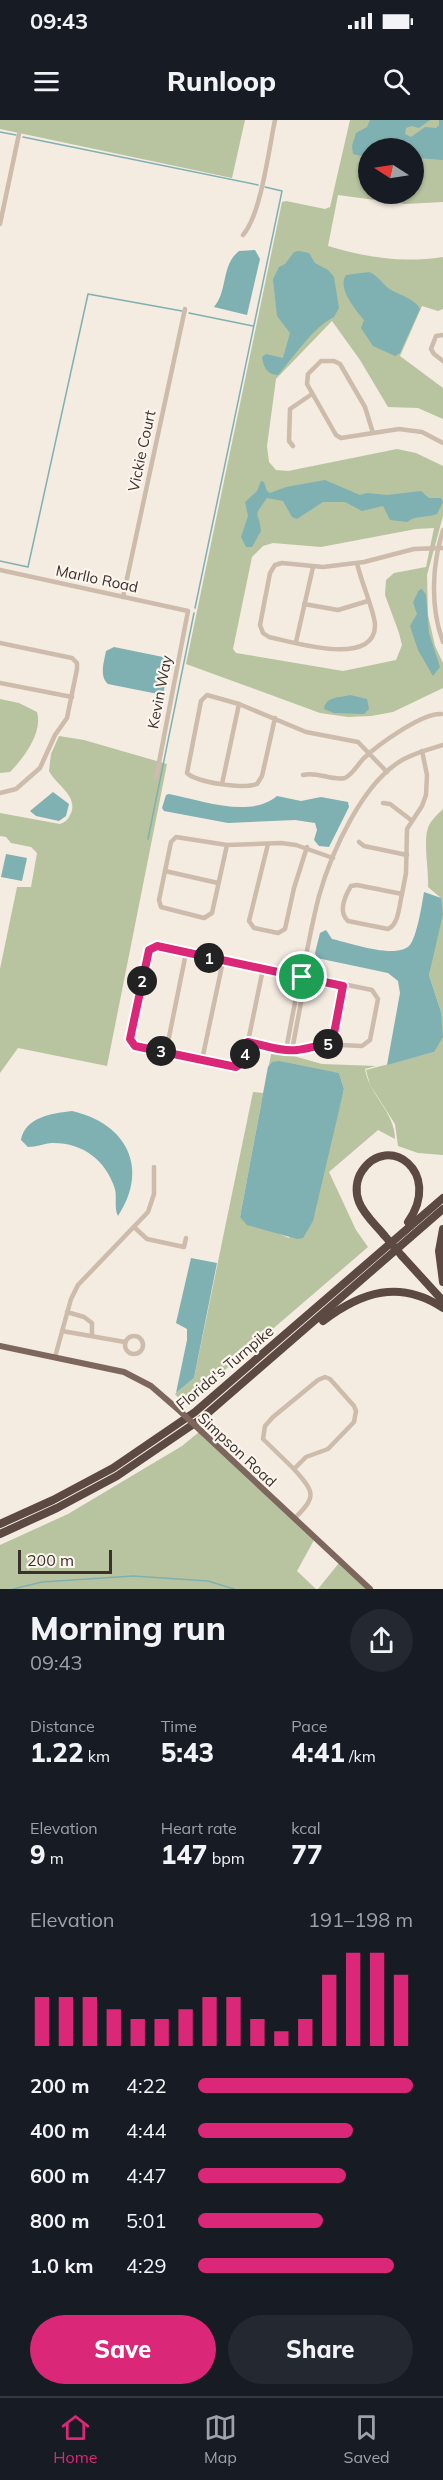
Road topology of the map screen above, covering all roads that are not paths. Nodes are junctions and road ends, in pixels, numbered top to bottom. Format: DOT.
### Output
graph roads {
  1 [pos="275,120"];
  2 [pos="20,134"];
  3 [pos="0,224"];
  4 [pos="243,235"];
  5 [pos="185,309"];
  6 [pos="443,334"];
  7 [pos="443,361"];
  8 [pos="312,394"];
  9 [pos="373,433"];
  10 [pos="443,442"];
  11 [pos="292,446"];
  12 [pos="443,530"];
  13 [pos="440,549"];
  14 [pos="357,563"];
  15 [pos="313,567"];
  16 [pos="0,570"];
  17 [pos="123,597"];
  18 [pos="368,601"];
  19 [pos="304,604"];
  20 [pos="188,611"];
  21 [pos="296,642"];
  22 [pos="443,642"];
  23 [pos="0,643"];
  24 [pos="0,683"];
  25 [pos="72,698"];
  26 [pos="239,704"];
  27 [pos="441,714"];
  28 [pos="275,718"];
  29 [pos="443,745"];
  30 [pos="422,751"];
  31 [pos="369,754"];
  32 [pos="387,772"];
  33 [pos="303,775"];
  34 [pos="156,778"];
  35 [pos="222,783"];
  36 [pos="0,793"];
  37 [pos="383,803"];
  38 [pos="411,820"];
  39 [pos="359,842"];
  40 [pos="268,844"];
  41 [pos="227,845"];
  42 [pos="307,847"];
  43 [pos="407,855"];
  44 [pos="333,858"];
  45 [pos="165,872"];
  46 [pos="219,883"];
  47 [pos="402,894"];
  48 [pos="186,953"];
  49 [pos="223,961"];
  50 [pos="263,969"];
  51 [pos="302,977"];
  52 [pos="343,986"];
  53 [pos="292,1014"];
  54 [pos="298,1016"];
  55 [pos="248,1042"];
  56 [pos="332,1044"];
  57 [pos="286,1050"];
  58 [pos="166,1052"];
  59 [pos="202,1060"];
  60 [pos="154,1167"];
  61 [pos="443,1198"];
  62 [pos="443,1209"];
  63 [pos="134,1227"];
  64 [pos="443,1229"];
  65 [pos="186,1238"];
  66 [pos="374,1258"];
  67 [pos="443,1282"];
  68 [pos="443,1301"];
  69 [pos="443,1308"];
  70 [pos="67,1311"];
  71 [pos="62,1331"];
  72 [pos="92,1336"];
  73 [pos="125,1342"];
  74 [pos="0,1346"];
  75 [pos="278,1354"];
  76 [pos="55,1357"];
  77 [pos="294,1470"];
  78 [pos="294,1519"];
  79 [pos="0,1524"];
  80 [pos="0,1534"];
  81 [pos="370,1589"];
  1 -- 4 [label="street"];
  2 -- 3 [label="street"];
  5 -- 17 [label="street, Vickie Court"];
  6 -- 7 [label="street"];
  8 -- 9 [label="street"];
  8 -- 9 [label="street"];
  8 -- 11 [label="street"];
  9 -- 10 [label="street"];
  12 -- 13 [label="street"];
  13 -- 14 [label="street"];
  13 -- 22 [label="street"];
  14 -- 15 [label="street"];
  14 -- 18 [label="street"];
  15 -- 19 [label="street"];
  15 -- 21 [label="street"];
  16 -- 17 [label="street, Marllo Road"];
  17 -- 20 [label="street, Marllo Road"];
  18 -- 19 [label="street"];
  18 -- 21 [label="street"];
  19 -- 21 [label="street"];
  20 -- 34 [label="street, Kevin Way"];
  23 -- 25 [label="street"];
  24 -- 25 [label="street"];
  25 -- 36 [label="street"];
  26 -- 28 [label="street"];
  26 -- 35 [label="street"];
  26 -- 35 [label="street"];
  27 -- 31 [label="street"];
  28 -- 31 [label="street"];
  28 -- 35 [label="street"];
  29 -- 30 [label="street"];
  30 -- 32 [label="street"];
  30 -- 38 [label="street"];
  31 -- 32 [label="street"];
  31 -- 33 [label="street"];
  32 -- 44 [label="street"];
  37 -- 38 [label="street"];
  38 -- 43 [label="street"];
  39 -- 43 [label="street"];
  40 -- 41 [label="street"];
  40 -- 42 [label="street"];
  40 -- 42 [label="street"];
  41 -- 45 [label="street"];
  41 -- 46 [label="street"];
  42 -- 44 [label="street"];
  43 -- 47 [label="street"];
  44 -- 51 [label="street"];
  45 -- 46 [label="street"];
  45 -- 46 [label="street"];
  47 -- 47 [label="street"];
  48 -- 49 [label="street"];
  48 -- 58 [label="street"];
  48 -- 58 [label="street"];
  49 -- 50 [label="street"];
  49 -- 59 [label="street"];
  50 -- 51 [label="street"];
  50 -- 55 [label="street"];
  51 -- 52 [label="street"];
  51 -- 53 [label="street"];
  51 -- 54 [label="street"];
  52 -- 56 [label="street"];
  52 -- 56 [label="street"];
  53 -- 54 [label="street"];
  53 -- 57 [label="street"];
  54 -- 57 [label="street"];
  55 -- 57 [label="street"];
  55 -- 59 [label="street"];
  56 -- 57 [label="street"];
  58 -- 59 [label="street"];
  60 -- 63 [label="street"];
  61 -- 66 [label="highway, Florida's Turnpike"];
  62 -- 75 [label="highway, Florida's Turnpike"];
  63 -- 65 [label="street"];
  63 -- 70 [label="street"];
  64 -- 67 [label="highway"];
  66 -- 68 [label="highway, bridge"];
  66 -- 79 [label="highway, Florida's Turnpike"];
  69 -- 75 [label="highway"];
  70 -- 71 [label="street"];
  70 -- 72 [label="street"];
  71 -- 72 [label="street"];
  71 -- 76 [label="street"];
  72 -- 73 [label="street"];
  73 -- 73 [label="street"];
  74 -- 76 [label="main road, Simpson Road"];
  75 -- 80 [label="highway, Florida's Turnpike"];
  76 -- 78 [label="main road, Simpson Road, bridge"];
  77 -- 77 [label="street"];
  77 -- 78 [label="street"];
  78 -- 81 [label="main road, Simpson Road"];
}
